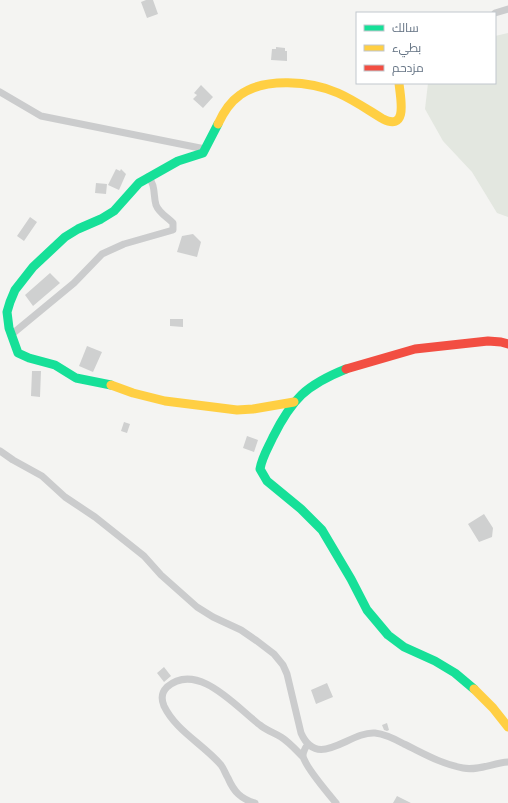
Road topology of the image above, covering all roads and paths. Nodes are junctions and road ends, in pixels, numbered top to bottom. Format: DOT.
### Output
graph roads {
  1 [pos="508,9"];
  2 [pos="496,13"];
  3 [pos="398,84"];
  4 [pos="0,92"];
  5 [pos="206,149"];
  6 [pos="148,177"];
  7 [pos="11,335"];
  8 [pos="508,344"];
  9 [pos="294,402"];
  10 [pos="0,451"];
  11 [pos="508,727"];
  12 [pos="308,744"];
  13 [pos="303,757"];
  14 [pos="508,762"];
  15 [pos="255,803"];
  16 [pos="336,803"];
  1 -- 2 [label="street"];
  3 -- 5 [label="street"];
  4 -- 5 [label="street"];
  5 -- 6 [label="street"];
  6 -- 7 [label="street"];
  6 -- 7 [label="street"];
  7 -- 9 [label="street"];
  8 -- 9 [label="street"];
  9 -- 11 [label="street"];
  10 -- 12 [label="street"];
  12 -- 13 [label="street"];
  12 -- 14 [label="street"];
  13 -- 15 [label="street"];
  13 -- 16 [label="street"];
}
